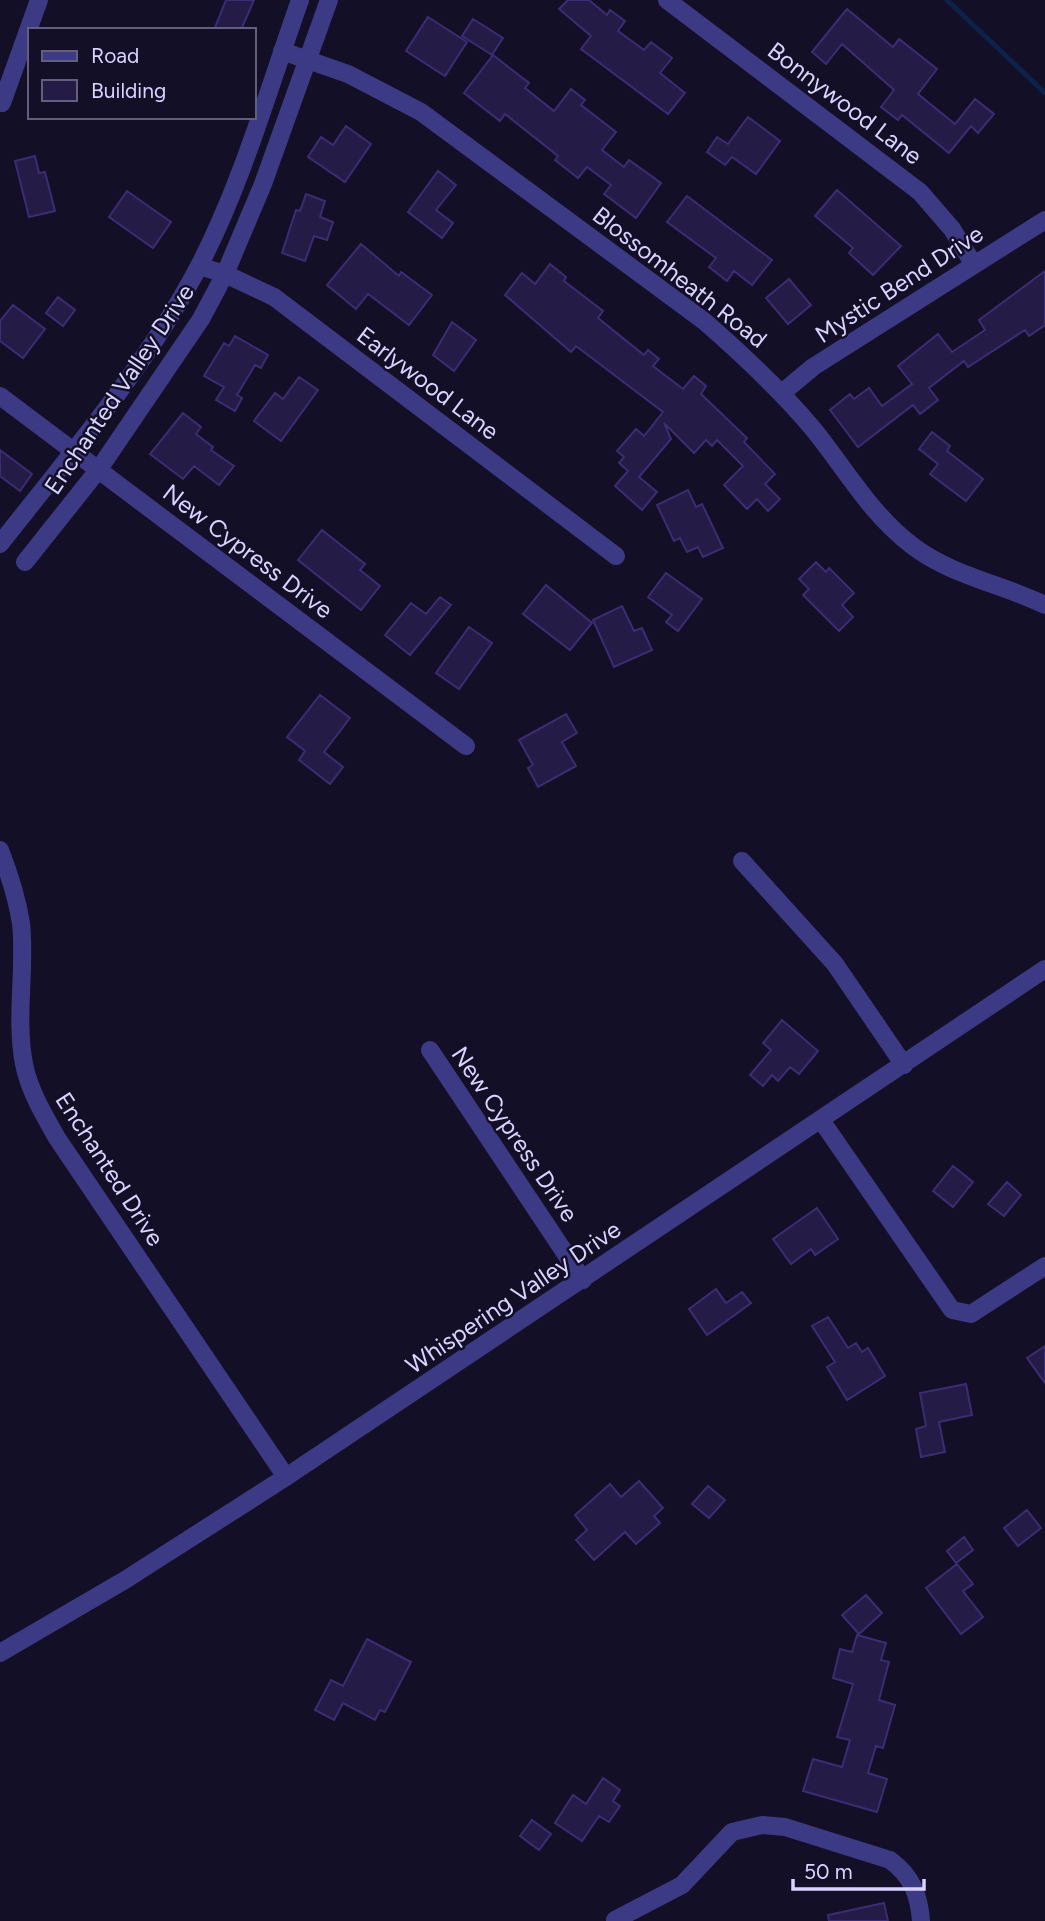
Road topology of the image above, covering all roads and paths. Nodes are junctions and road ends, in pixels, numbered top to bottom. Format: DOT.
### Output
graph roads {
  1 [pos="39,0"];
  2 [pos="300,0"];
  3 [pos="329,0"];
  4 [pos="667,0"];
  5 [pos="29,28"];
  6 [pos="28,31"];
  7 [pos="282,51"];
  8 [pos="309,61"];
  9 [pos="2,103"];
  10 [pos="1045,220"];
  11 [pos="974,265"];
  12 [pos="199,266"];
  13 [pos="225,274"];
  14 [pos="782,393"];
  15 [pos="0,396"];
  16 [pos="73,450"];
  17 [pos="99,469"];
  18 [pos="0,544"];
  19 [pos="617,556"];
  20 [pos="26,562"];
  21 [pos="1045,605"];
  22 [pos="466,746"];
  23 [pos="0,850"];
  24 [pos="742,861"];
  25 [pos="1045,969"];
  26 [pos="430,1050"];
  27 [pos="904,1065"];
  28 [pos="821,1120"];
  29 [pos="1045,1266"];
  30 [pos="583,1280"];
  31 [pos="286,1476"];
  32 [pos="0,1653"];
  33 [pos="615,1920"];
  34 [pos="921,1921"];
  1 -- 5 [label="street"];
  2 -- 7 [label="street, Enchanted Valley Drive"];
  3 -- 8 [label="street, Enchanted Valley Drive"];
  4 -- 11 [label="street, Bonnywood Lane"];
  6 -- 9 [label="street"];
  7 -- 8 [label="street, Blossomheath Road"];
  7 -- 12 [label="street, Enchanted Valley Drive"];
  8 -- 13 [label="street, Enchanted Valley Drive"];
  8 -- 14 [label="street, Blossomheath Road"];
  10 -- 11 [label="street, Mystic Bend Drive"];
  11 -- 14 [label="street, Mystic Bend Drive"];
  12 -- 13 [label="street, Earlywood Lane"];
  12 -- 16 [label="street, Enchanted Valley Drive"];
  13 -- 17 [label="street, Enchanted Valley Drive"];
  13 -- 19 [label="street, Earlywood Lane"];
  14 -- 21 [label="street, Blossomheath Road"];
  15 -- 16 [label="street, New Cypress Drive"];
  16 -- 17 [label="street, New Cypress Drive"];
  16 -- 18 [label="street, Enchanted Valley Drive"];
  17 -- 20 [label="street, Enchanted Valley Drive"];
  17 -- 22 [label="street, New Cypress Drive"];
  23 -- 31 [label="street, Enchanted Drive"];
  24 -- 27 [label="street"];
  25 -- 27 [label="street, Whispering Valley Drive"];
  26 -- 30 [label="street, New Cypress Drive"];
  27 -- 28 [label="street, Whispering Valley Drive"];
  28 -- 29 [label="street"];
  28 -- 30 [label="street, Whispering Valley Drive"];
  30 -- 31 [label="street, Whispering Valley Drive"];
  31 -- 32 [label="street, Whispering Valley Drive"];
  33 -- 34 [label="street"];
}
